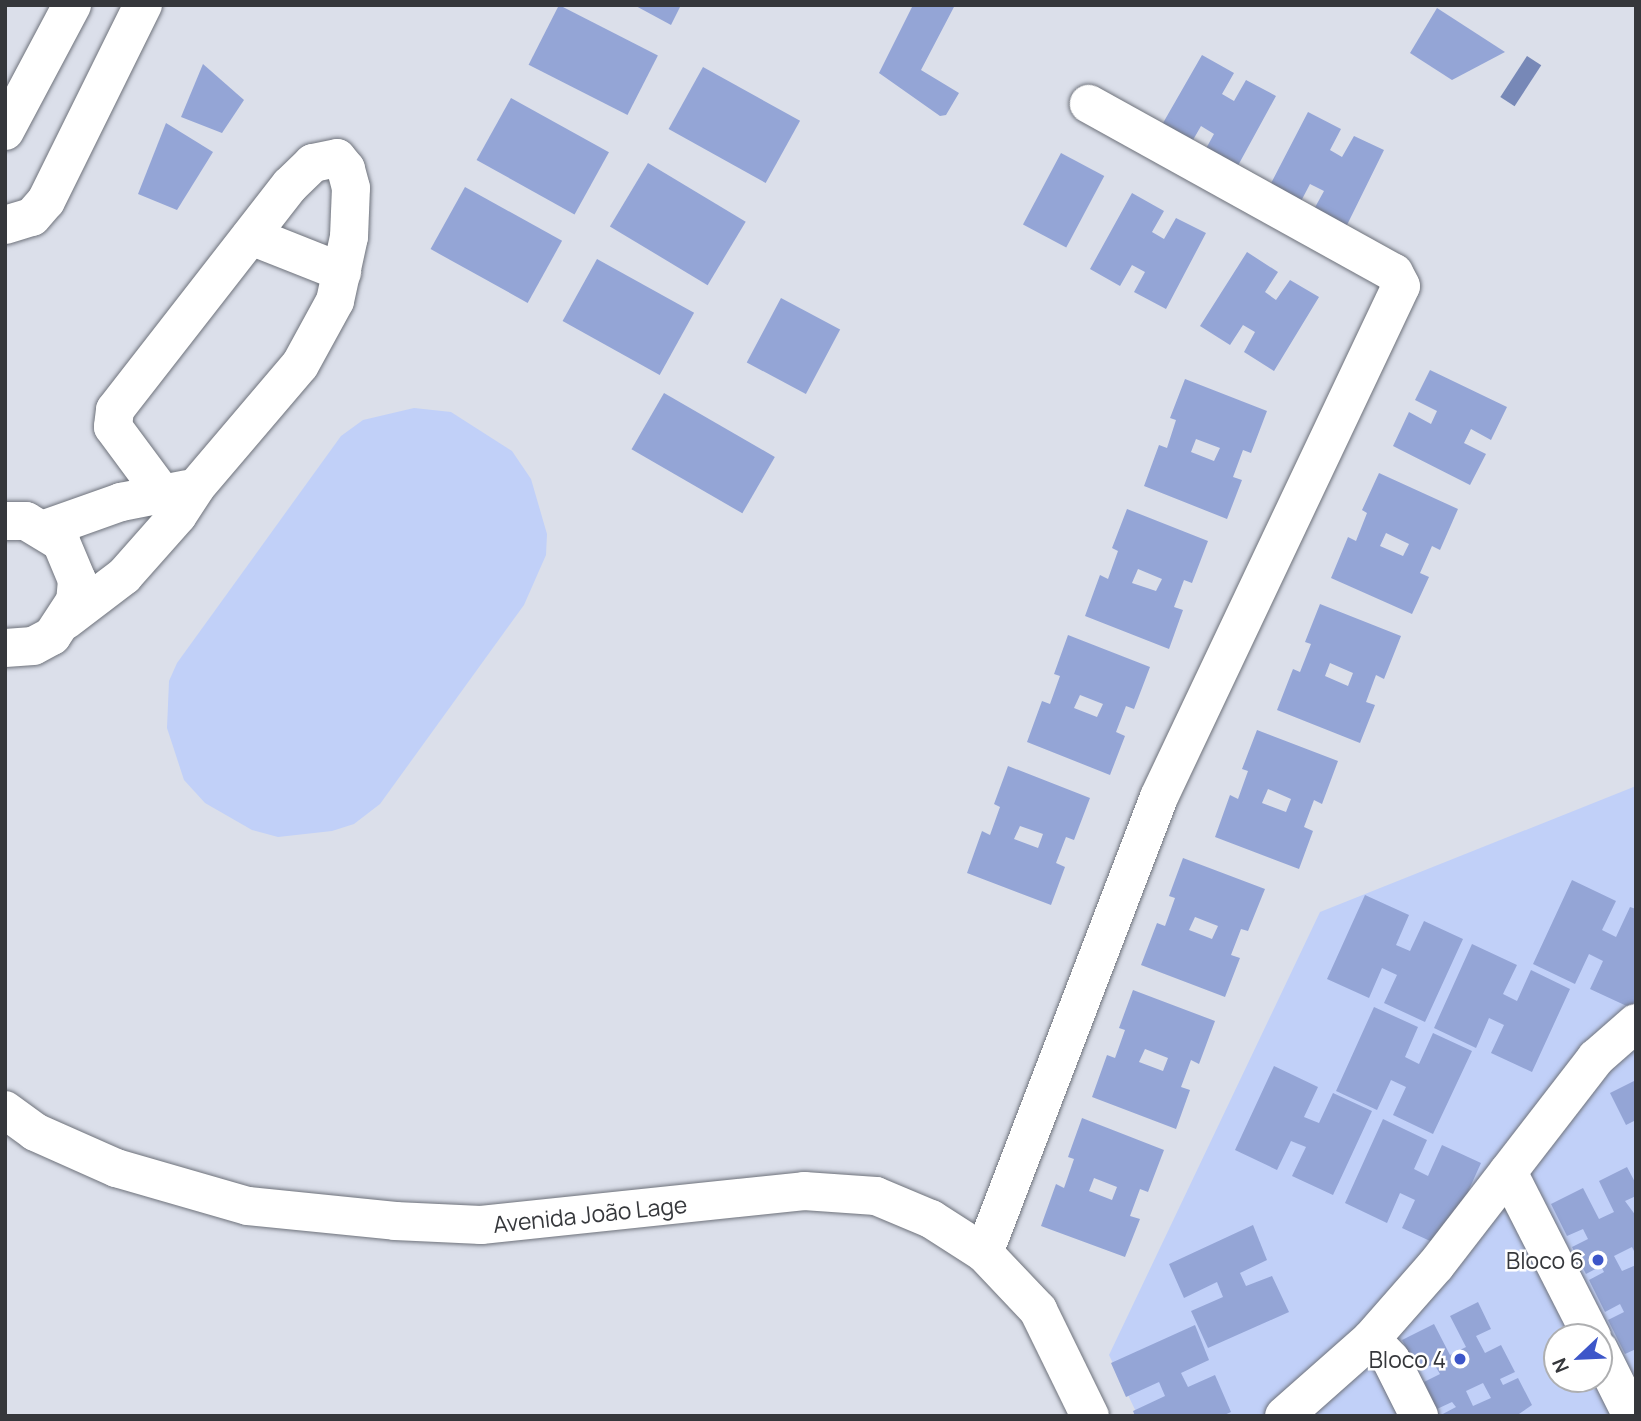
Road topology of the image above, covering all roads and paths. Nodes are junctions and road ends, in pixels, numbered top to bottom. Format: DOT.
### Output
graph roads {
  1 [pos="72,5"];
  2 [pos="143,5"];
  3 [pos="1089,104"];
  4 [pos="5,131"];
  5 [pos="5,225"];
  6 [pos="251,236"];
  7 [pos="342,272"];
  8 [pos="180,499"];
  9 [pos="5,520"];
  10 [pos="45,529"];
  11 [pos="66,620"];
  12 [pos="5,648"];
  13 [pos="1636,1023"];
  14 [pos="5,1110"];
  15 [pos="1508,1172"];
  16 [pos="985,1253"];
  17 [pos="1585,1323"];
  18 [pos="1371,1339"];
  19 [pos="1613,1378"];
  20 [pos="1090,1416"];
  21 [pos="1284,1416"];
  22 [pos="1419,1416"];
  23 [pos="1632,1416"];
  1 -- 4 [label="street"];
  2 -- 5 [label="street"];
  3 -- 16 [label="street"];
  6 -- 7 [label="street"];
  6 -- 7 [label="street"];
  6 -- 8 [label="street"];
  7 -- 8 [label="street"];
  8 -- 10 [label="street"];
  8 -- 11 [label="street"];
  9 -- 10 [label="street"];
  10 -- 11 [label="street"];
  11 -- 12 [label="street"];
  13 -- 15 [label="street"];
  14 -- 16 [label="street, Avenida João Lage"];
  15 -- 17 [label="street"];
  15 -- 18 [label="street"];
  16 -- 20 [label="street, Avenida João Lage"];
  18 -- 21 [label="street"];
  18 -- 22 [label="street"];
  19 -- 23 [label="street"];
}
